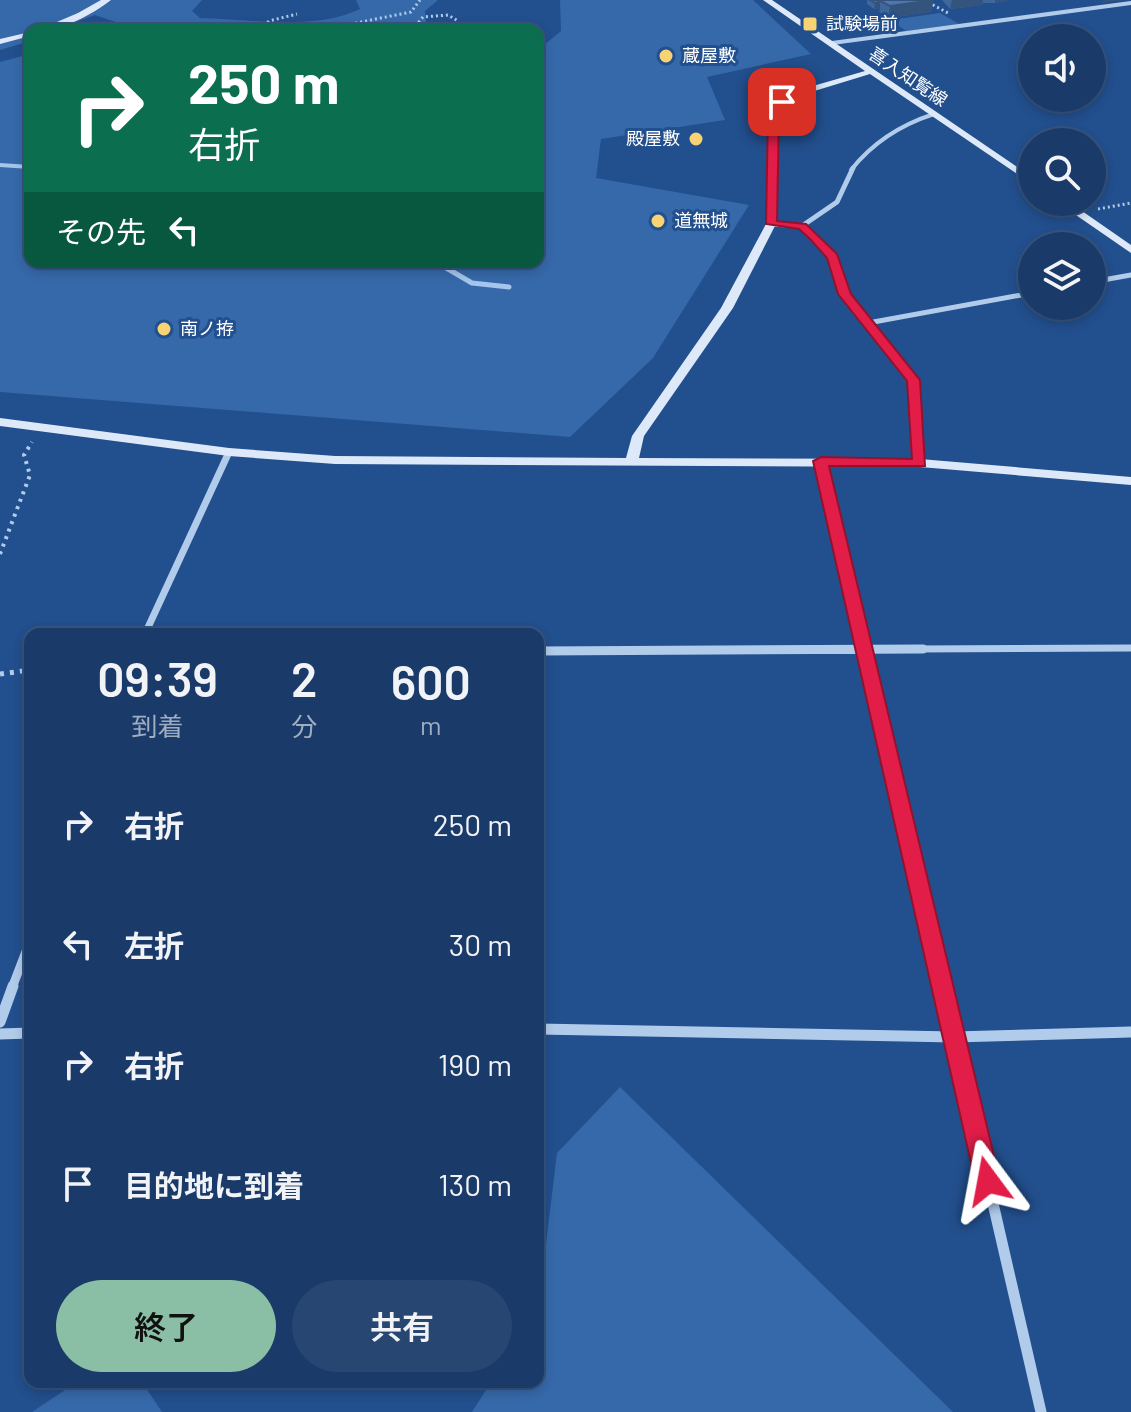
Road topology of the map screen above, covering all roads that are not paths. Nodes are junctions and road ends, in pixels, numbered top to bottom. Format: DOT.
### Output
graph roads {
  1 [pos="107,0"];
  2 [pos="767,0"];
  3 [pos="1131,3"];
  4 [pos="58,24"];
  5 [pos="24,36"];
  6 [pos="0,42"];
  7 [pos="832,43"];
  8 [pos="872,71"];
  9 [pos="934,114"];
  10 [pos="1018,171"];
  11 [pos="1082,216"];
  12 [pos="771,224"];
  13 [pos="802,226"];
  14 [pos="1131,250"];
  15 [pos="1131,275"];
  16 [pos="1106,279"];
  17 [pos="1018,296"];
  18 [pos="868,323"];
  19 [pos="0,422"];
  20 [pos="229,452"];
  21 [pos="821,461"];
  22 [pos="633,463"];
  23 [pos="920,463"];
  24 [pos="1131,481"];
  25 [pos="148,628"];
  26 [pos="864,648"];
  27 [pos="1131,648"];
  28 [pos="544,651"];
  29 [pos="24,957"];
  30 [pos="0,1022"];
  31 [pos="544,1029"];
  32 [pos="1131,1032"];
  33 [pos="24,1033"];
  34 [pos="0,1034"];
  35 [pos="954,1037"];
  36 [pos="1041,1412"];
  1 -- 4 [label="street"];
  2 -- 7 [label="street, 喜入知覧線"];
  3 -- 7 [label="street"];
  5 -- 6 [label="street"];
  7 -- 8 [label="street, 喜入知覧線"];
  8 -- 9 [label="street, 喜入知覧線"];
  8 -- 12 [label="street"];
  9 -- 10 [label="street, 喜入知覧線"];
  9 -- 13 [label="street"];
  11 -- 14 [label="street"];
  12 -- 13 [label="street"];
  12 -- 22 [label="street"];
  13 -- 18 [label="street"];
  15 -- 16 [label="street"];
  17 -- 18 [label="street"];
  18 -- 23 [label="street"];
  19 -- 20 [label="street"];
  20 -- 22 [label="street"];
  20 -- 25 [label="street"];
  21 -- 22 [label="street"];
  21 -- 23 [label="street"];
  21 -- 26 [label="street"];
  23 -- 24 [label="street"];
  26 -- 27 [label="street"];
  26 -- 28 [label="street"];
  26 -- 35 [label="street"];
  29 -- 30 [label="street"];
  31 -- 35 [label="street"];
  32 -- 35 [label="street"];
  33 -- 34 [label="street"];
  35 -- 36 [label="street"];
}
